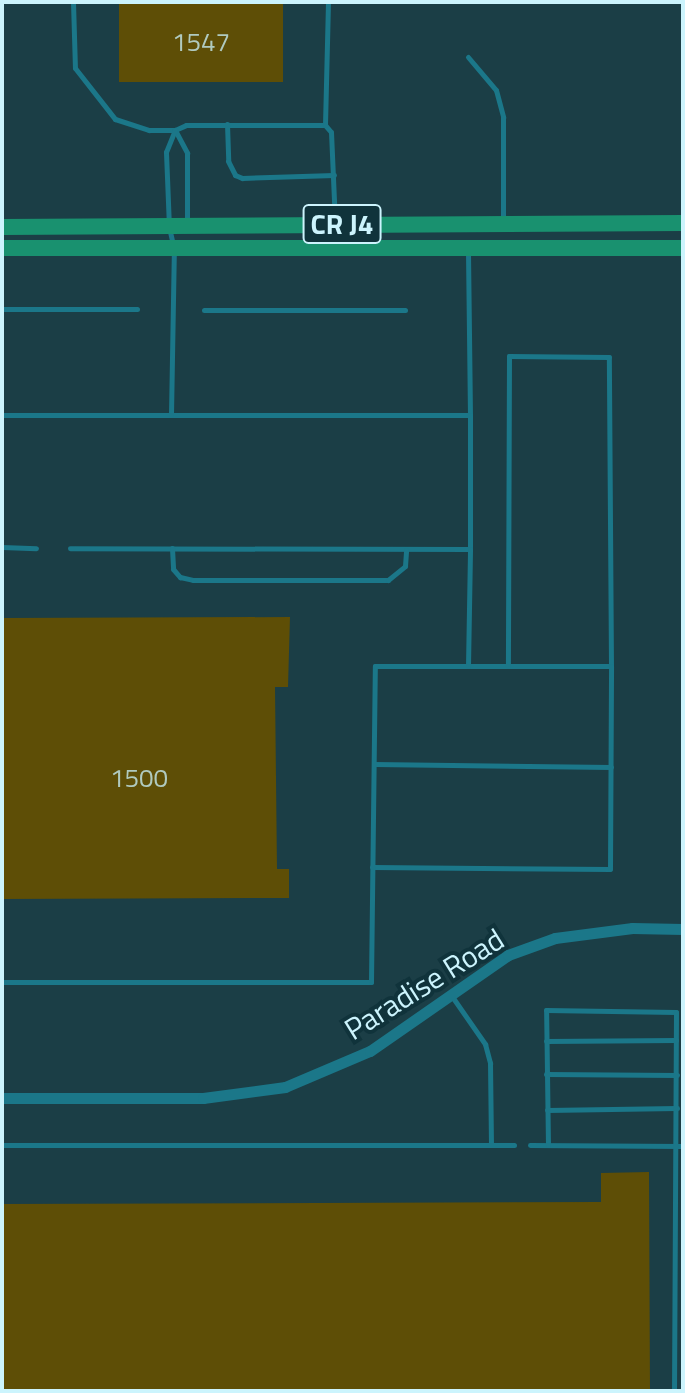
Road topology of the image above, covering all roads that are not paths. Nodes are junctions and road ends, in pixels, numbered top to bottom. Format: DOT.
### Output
graph roads {
  1 [pos="73,2"];
  2 [pos="328,2"];
  3 [pos="468,57"];
  4 [pos="227,124"];
  5 [pos="325,125"];
  6 [pos="175,130"];
  7 [pos="334,175"];
  8 [pos="503,223"];
  9 [pos="683,223"];
  10 [pos="335,224"];
  11 [pos="2,227"];
  12 [pos="169,227"];
  13 [pos="187,227"];
  14 [pos="2,248"];
  15 [pos="683,248"];
  16 [pos="174,249"];
  17 [pos="468,249"];
  18 [pos="2,309"];
  19 [pos="137,309"];
  20 [pos="204,310"];
  21 [pos="405,310"];
  22 [pos="2,415"];
  23 [pos="171,415"];
  24 [pos="470,415"];
  25 [pos="2,547"];
  26 [pos="36,548"];
  27 [pos="70,548"];
  28 [pos="172,548"];
  29 [pos="406,549"];
  30 [pos="470,549"];
  31 [pos="468,666"];
  32 [pos="508,666"];
  33 [pos="611,666"];
  34 [pos="374,764"];
  35 [pos="611,767"];
  36 [pos="372,867"];
  37 [pos="683,929"];
  38 [pos="2,982"];
  39 [pos="451,995"];
  40 [pos="676,1040"];
  41 [pos="546,1041"];
  42 [pos="546,1074"];
  43 [pos="677,1075"];
  44 [pos="2,1098"];
  45 [pos="677,1108"];
  46 [pos="547,1110"];
  47 [pos="2,1145"];
  48 [pos="491,1145"];
  49 [pos="514,1145"];
  50 [pos="530,1145"];
  51 [pos="548,1145"];
  52 [pos="680,1146"];
  53 [pos="674,1391"];
  1 -- 6 [label="lane"];
  2 -- 5 [label="lane"];
  3 -- 8 [label="lane"];
  4 -- 5 [label="lane"];
  4 -- 6 [label="lane"];
  4 -- 7 [label="lane"];
  5 -- 7 [label="lane"];
  6 -- 12 [label="lane"];
  6 -- 13 [label="lane"];
  7 -- 10 [label="lane"];
  8 -- 9 [label="main road, CR J4"];
  8 -- 10 [label="main road, CR J4"];
  10 -- 13 [label="main road, CR J4"];
  11 -- 12 [label="main road, CR J4"];
  12 -- 13 [label="main road, CR J4"];
  12 -- 16 [label="lane"];
  13 -- 16 [label="lane"];
  14 -- 16 [label="main road, CR J4"];
  15 -- 17 [label="main road, CR J4"];
  16 -- 17 [label="main road, CR J4"];
  16 -- 23 [label="lane"];
  17 -- 24 [label="lane"];
  18 -- 19 [label="lane"];
  20 -- 21 [label="lane"];
  22 -- 23 [label="lane"];
  23 -- 24 [label="lane"];
  24 -- 30 [label="lane"];
  25 -- 26 [label="lane"];
  27 -- 28 [label="lane"];
  28 -- 29 [label="lane"];
  28 -- 29 [label="lane"];
  29 -- 30 [label="lane"];
  30 -- 31 [label="lane"];
  31 -- 32 [label="lane"];
  31 -- 34 [label="lane"];
  32 -- 33 [label="lane"];
  32 -- 33 [label="lane"];
  33 -- 35 [label="lane"];
  34 -- 35 [label="lane"];
  34 -- 36 [label="lane"];
  35 -- 36 [label="lane"];
  36 -- 38 [label="lane"];
  37 -- 39 [label="street, Paradise Road"];
  39 -- 44 [label="street, Paradise Road"];
  39 -- 48 [label="lane"];
  40 -- 41 [label="lane"];
  40 -- 41 [label="lane"];
  40 -- 43 [label="lane"];
  41 -- 42 [label="lane"];
  42 -- 43 [label="lane"];
  42 -- 46 [label="lane"];
  43 -- 45 [label="lane"];
  45 -- 46 [label="lane"];
  45 -- 52 [label="lane"];
  46 -- 51 [label="lane"];
  47 -- 48 [label="lane"];
  48 -- 49 [label="lane"];
  50 -- 51 [label="lane"];
  51 -- 52 [label="lane"];
  52 -- 53 [label="lane"];
}
